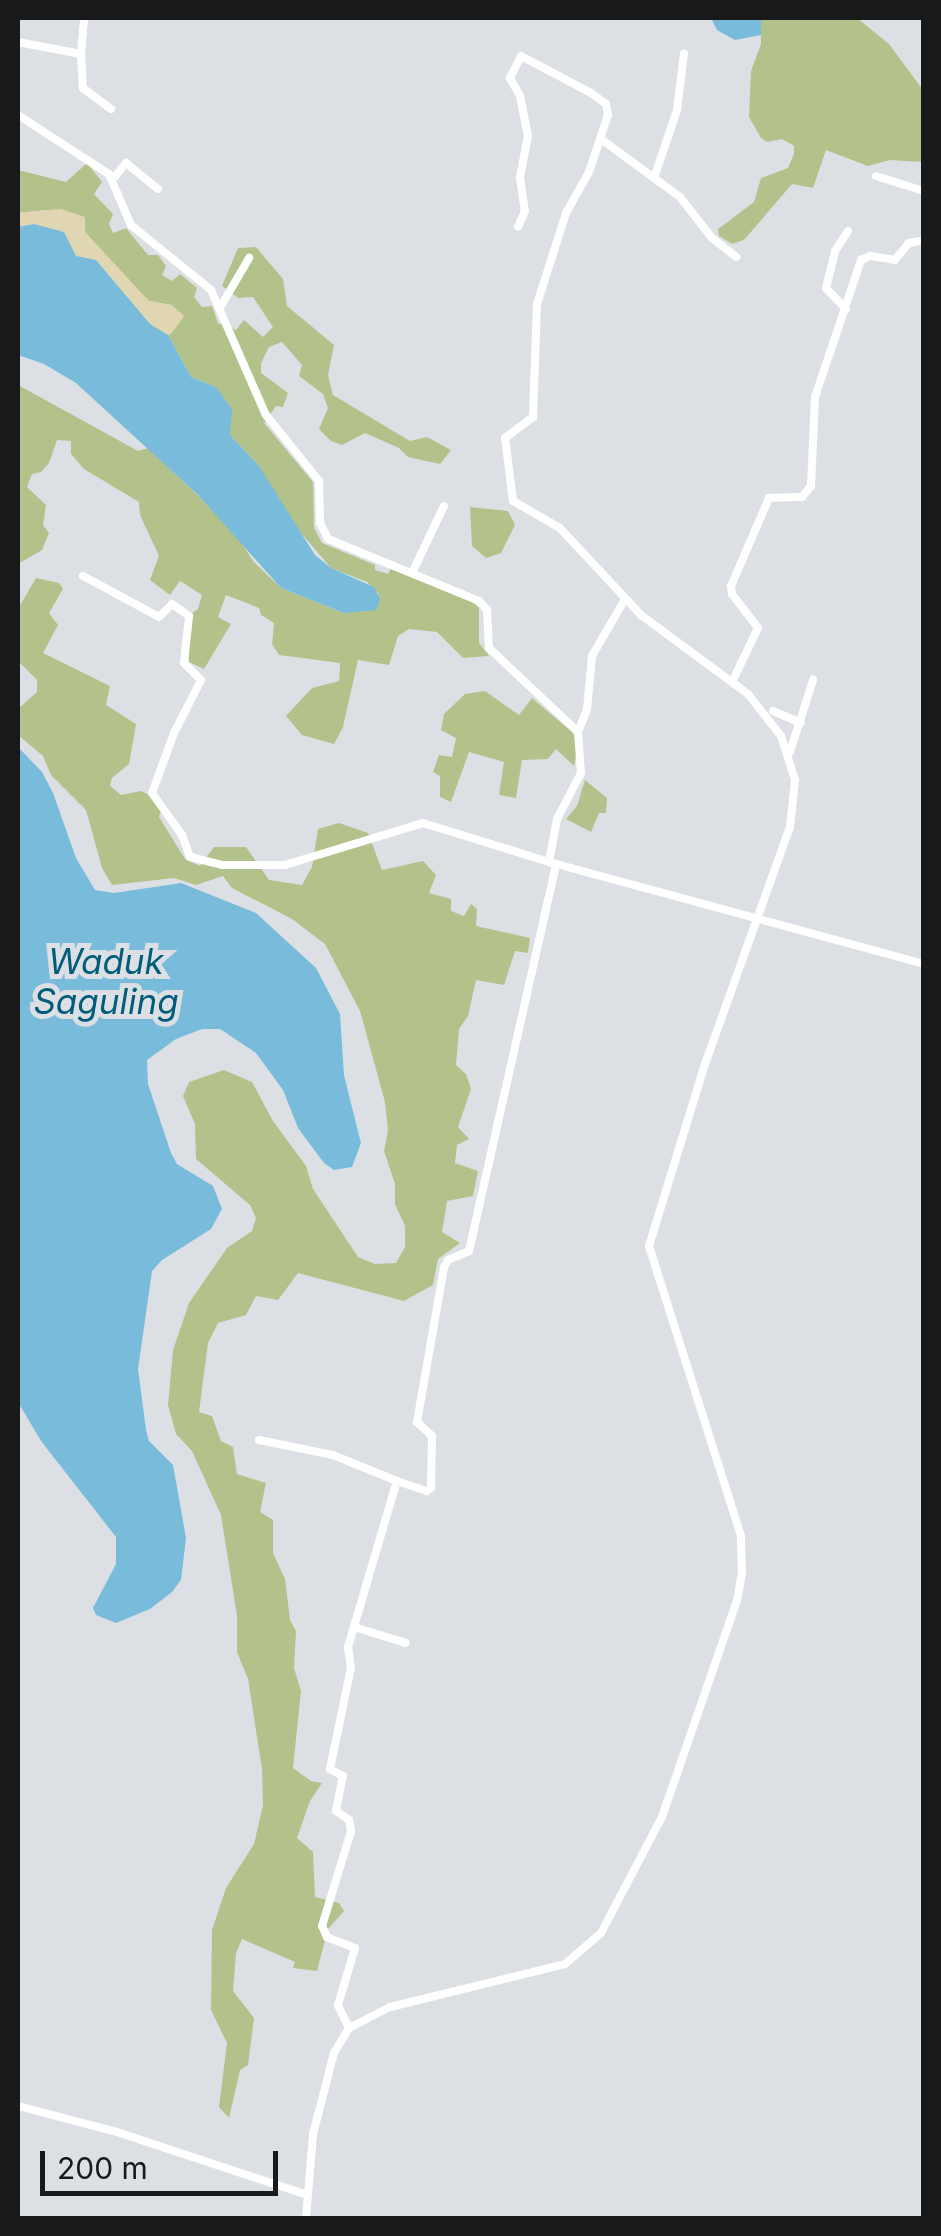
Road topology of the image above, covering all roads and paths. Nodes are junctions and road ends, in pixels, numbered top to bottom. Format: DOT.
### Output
graph roads {
  1 [pos="84,18"];
  2 [pos="18,42"];
  3 [pos="684,53"];
  4 [pos="81,54"];
  5 [pos="111,108"];
  6 [pos="18,116"];
  7 [pos="601,139"];
  8 [pos="654,175"];
  9 [pos="876,176"];
  10 [pos="113,179"];
  11 [pos="158,188"];
  12 [pos="924,191"];
  13 [pos="518,227"];
  14 [pos="848,230"];
  15 [pos="924,240"];
  16 [pos="736,257"];
  17 [pos="249,258"];
  18 [pos="221,306"];
  19 [pos="846,309"];
  20 [pos="444,506"];
  21 [pos="412,573"];
  22 [pos="83,576"];
  23 [pos="625,599"];
  24 [pos="813,680"];
  25 [pos="732,682"];
  26 [pos="773,711"];
  27 [pos="801,723"];
  28 [pos="578,732"];
  29 [pos="790,753"];
  30 [pos="552,863"];
  31 [pos="756,917"];
  32 [pos="924,964"];
  33 [pos="259,1440"];
  34 [pos="397,1481"];
  35 [pos="354,1627"];
  36 [pos="406,1642"];
  37 [pos="349,2028"];
  38 [pos="18,2106"];
  39 [pos="307,2195"];
  40 [pos="306,2218"];
  1 -- 4 [label="street"];
  2 -- 4 [label="street"];
  3 -- 8 [label="street"];
  4 -- 5 [label="street"];
  6 -- 10 [label="street"];
  7 -- 8 [label="street"];
  7 -- 13 [label="street"];
  7 -- 23 [label="street"];
  8 -- 16 [label="street"];
  9 -- 12 [label="street"];
  10 -- 11 [label="street"];
  10 -- 18 [label="street"];
  14 -- 19 [label="street"];
  15 -- 19 [label="street"];
  17 -- 18 [label="street"];
  18 -- 21 [label="street"];
  19 -- 25 [label="street"];
  20 -- 21 [label="street"];
  21 -- 28 [label="street"];
  22 -- 30 [label="street"];
  23 -- 25 [label="street"];
  23 -- 28 [label="street"];
  24 -- 27 [label="street"];
  25 -- 29 [label="street"];
  26 -- 27 [label="street"];
  27 -- 29 [label="street"];
  28 -- 30 [label="street"];
  29 -- 31 [label="street"];
  30 -- 31 [label="street"];
  30 -- 34 [label="street"];
  31 -- 32 [label="street"];
  31 -- 37 [label="street"];
  33 -- 34 [label="street"];
  34 -- 35 [label="street"];
  35 -- 36 [label="street"];
  35 -- 37 [label="street"];
  37 -- 39 [label="street"];
  38 -- 39 [label="street"];
  39 -- 40 [label="street"];
}
